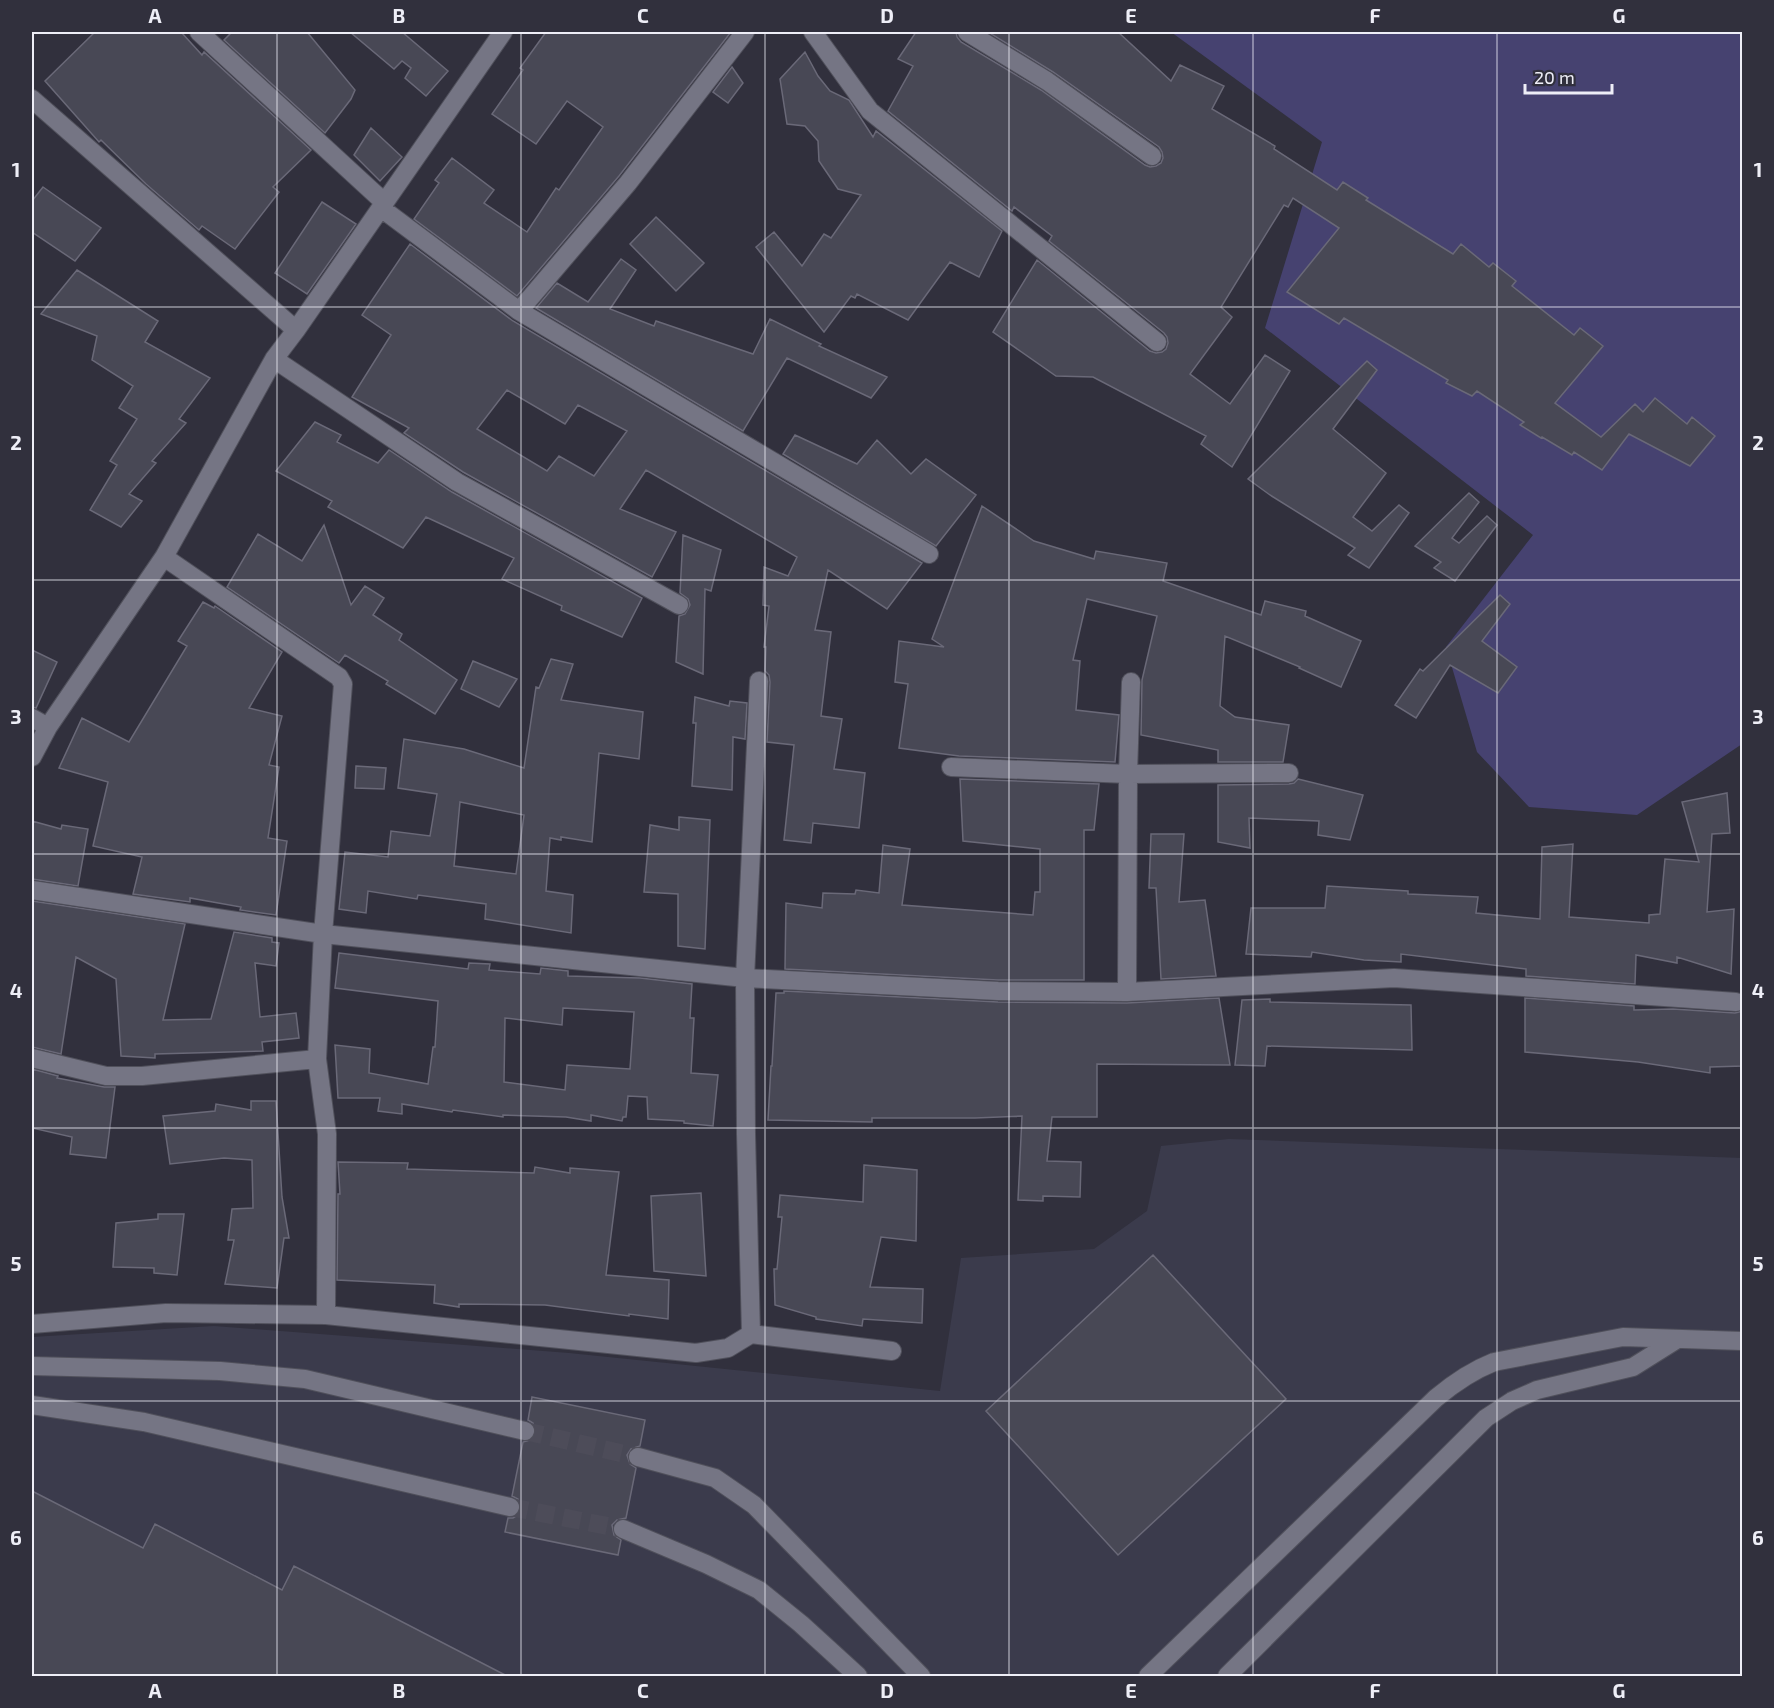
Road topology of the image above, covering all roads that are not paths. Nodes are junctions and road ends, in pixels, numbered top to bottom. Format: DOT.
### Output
graph roads {
  1 [pos="199,32"];
  2 [pos="746,32"];
  3 [pos="813,32"];
  4 [pos="967,32"];
  5 [pos="493,35"];
  6 [pos="32,99"];
  7 [pos="1152,156"];
  8 [pos="383,206"];
  9 [pos="519,311"];
  10 [pos="296,330"];
  11 [pos="1157,342"];
  12 [pos="274,359"];
  13 [pos="929,554"];
  14 [pos="164,557"];
  15 [pos="679,605"];
  16 [pos="759,681"];
  17 [pos="1131,682"];
  18 [pos="32,718"];
  19 [pos="48,727"];
  20 [pos="32,757"];
  21 [pos="951,767"];
  22 [pos="1289,772"];
  23 [pos="1128,774"];
  24 [pos="32,890"];
  25 [pos="323,934"];
  26 [pos="745,978"];
  27 [pos="1127,992"];
  28 [pos="1736,1002"];
  29 [pos="32,1058"];
  30 [pos="317,1059"];
  31 [pos="326,1315"];
  32 [pos="32,1324"];
  33 [pos="751,1334"];
  34 [pos="1676,1340"];
  35 [pos="1743,1341"];
  36 [pos="892,1351"];
  37 [pos="32,1366"];
  38 [pos="32,1405"];
  39 [pos="525,1431"];
  40 [pos="638,1458"];
  41 [pos="510,1508"];
  42 [pos="623,1529"];
  43 [pos="858,1677"];
  44 [pos="921,1677"];
  45 [pos="1148,1677"];
  46 [pos="1227,1677"];
  1 -- 8 [label="street"];
  2 -- 9 [label="street"];
  3 -- 11 [label="street"];
  4 -- 7 [label="street"];
  5 -- 8 [label="street"];
  6 -- 10 [label="street"];
  8 -- 9 [label="street"];
  8 -- 10 [label="street"];
  9 -- 13 [label="street"];
  10 -- 12 [label="street"];
  12 -- 14 [label="street"];
  12 -- 15 [label="street"];
  14 -- 19 [label="street"];
  14 -- 25 [label="street"];
  16 -- 26 [label="street"];
  17 -- 23 [label="street"];
  18 -- 19 [label="street"];
  19 -- 20 [label="street"];
  21 -- 23 [label="street"];
  22 -- 23 [label="street"];
  23 -- 27 [label="street"];
  24 -- 25 [label="street"];
  25 -- 26 [label="street"];
  25 -- 30 [label="street"];
  26 -- 27 [label="street"];
  26 -- 33 [label="street"];
  27 -- 28 [label="street"];
  29 -- 30 [label="street"];
  30 -- 31 [label="street"];
  31 -- 32 [label="street"];
  31 -- 33 [label="street"];
  33 -- 36 [label="street"];
  34 -- 35 [label="street"];
  34 -- 45 [label="street"];
  34 -- 46 [label="street"];
  37 -- 39 [label="street"];
  38 -- 41 [label="street"];
  40 -- 44 [label="street"];
  42 -- 43 [label="street"];
}
